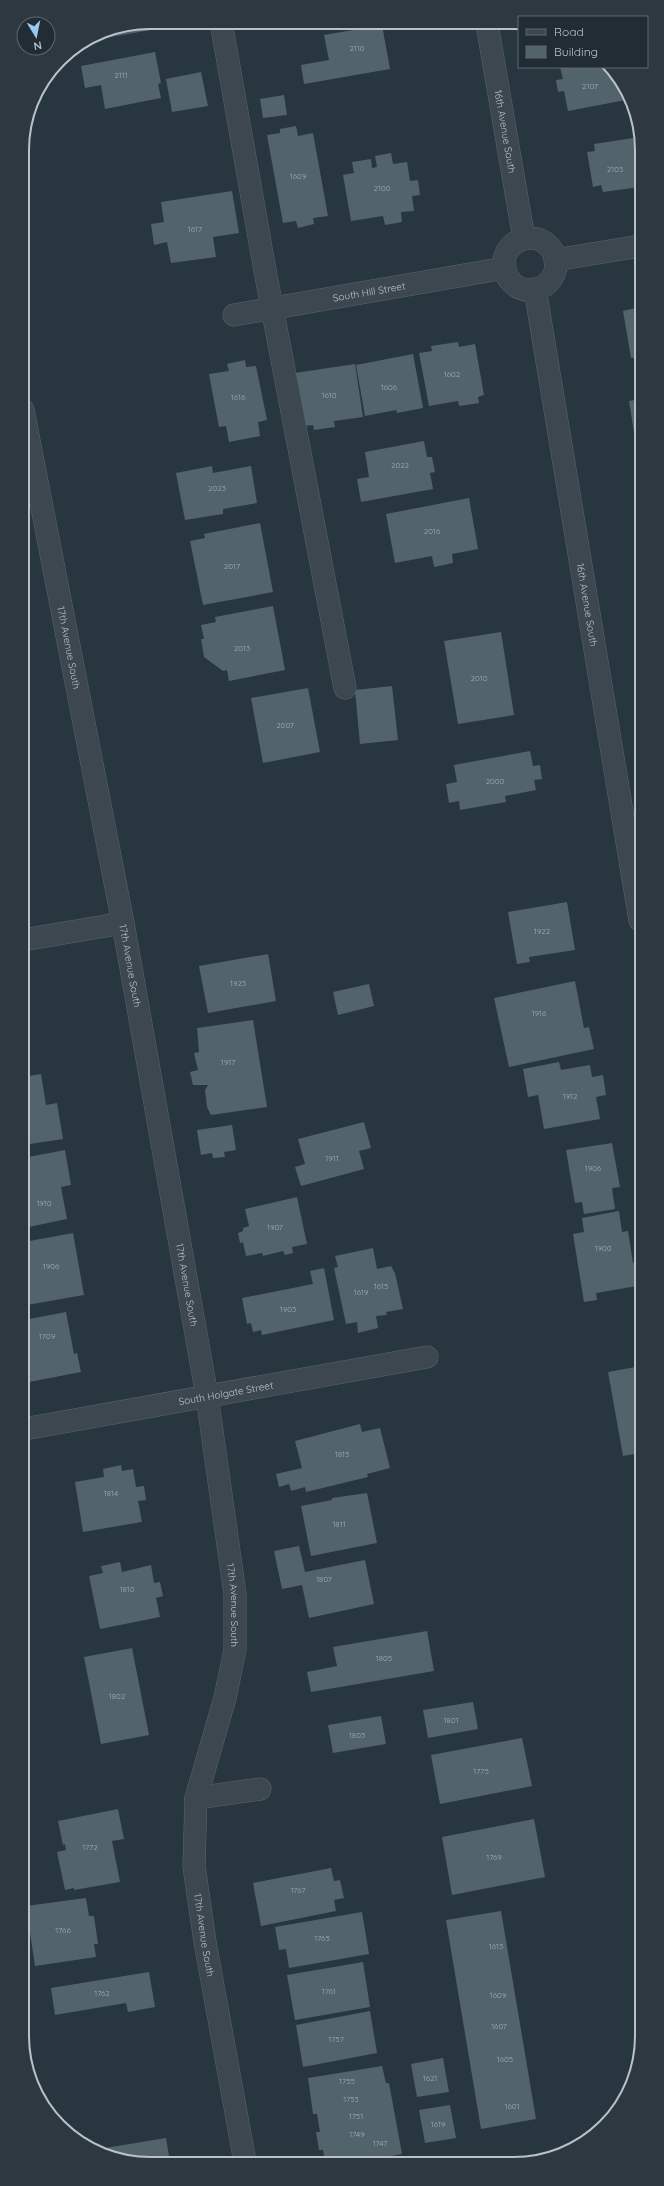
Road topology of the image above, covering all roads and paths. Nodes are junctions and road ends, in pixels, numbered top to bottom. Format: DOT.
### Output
graph roads {
  1 [pos="222,29"];
  2 [pos="488,29"];
  3 [pos="524,239"];
  4 [pos="635,247"];
  5 [pos="555,260"];
  6 [pos="505,268"];
  7 [pos="535,289"];
  8 [pos="272,309"];
  9 [pos="234,315"];
  10 [pos="29,441"];
  11 [pos="345,688"];
  12 [pos="633,832"];
  13 [pos="635,857"];
  14 [pos="123,923"];
  15 [pos="29,939"];
  16 [pos="427,1357"];
  17 [pos="207,1396"];
  18 [pos="29,1428"];
  19 [pos="260,1789"];
  20 [pos="196,1798"];
  21 [pos="244,2157"];
  1 -- 8 [label="street"];
  2 -- 3 [label="street, 16th Avenue South"];
  3 -- 5 [label="street"];
  3 -- 6 [label="street"];
  4 -- 5 [label="street"];
  5 -- 7 [label="street"];
  6 -- 7 [label="street"];
  6 -- 8 [label="street, South Hill Street"];
  7 -- 12 [label="street, 16th Avenue South"];
  8 -- 9 [label="street, South Hill Street"];
  8 -- 11 [label="street"];
  10 -- 14 [label="street, 17th Avenue South"];
  12 -- 13 [label="street, 16th Avenue South"];
  14 -- 15 [label="street"];
  14 -- 17 [label="street, 17th Avenue South"];
  16 -- 17 [label="street, South Holgate Street"];
  17 -- 18 [label="street, South Holgate Street"];
  17 -- 20 [label="street, 17th Avenue South"];
  19 -- 20 [label="street"];
  20 -- 21 [label="street, 17th Avenue South"];
}
